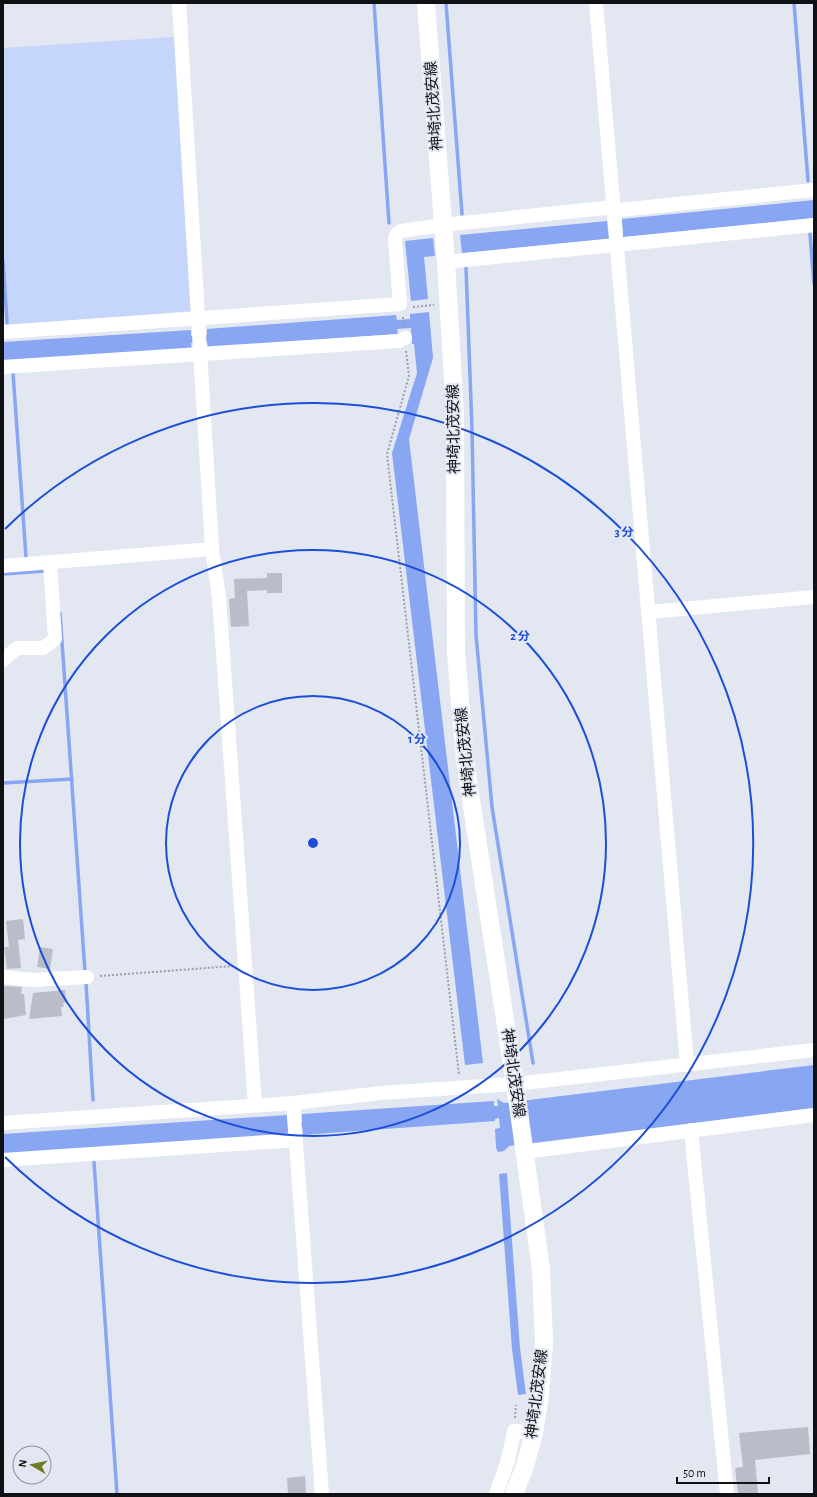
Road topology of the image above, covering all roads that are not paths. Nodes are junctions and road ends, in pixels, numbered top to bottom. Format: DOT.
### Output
graph roads {
  1 [pos="178,3"];
  2 [pos="426,3"];
  3 [pos="596,3"];
  4 [pos="814,190"];
  5 [pos="614,207"];
  6 [pos="443,225"];
  7 [pos="814,225"];
  8 [pos="617,246"];
  9 [pos="446,262"];
  10 [pos="198,318"];
  11 [pos="3,332"];
  12 [pos="404,338"];
  13 [pos="200,344"];
  14 [pos="3,367"];
  15 [pos="212,549"];
  16 [pos="50,562"];
  17 [pos="3,566"];
  18 [pos="814,597"];
  19 [pos="649,612"];
  20 [pos="3,660"];
  21 [pos="3,977"];
  22 [pos="87,977"];
  23 [pos="814,1050"];
  24 [pos="687,1064"];
  25 [pos="515,1089"];
  26 [pos="293,1103"];
  27 [pos="255,1105"];
  28 [pos="814,1115"];
  29 [pos="3,1123"];
  30 [pos="295,1130"];
  31 [pos="691,1130"];
  32 [pos="524,1152"];
  33 [pos="3,1160"];
  34 [pos="534,1433"];
  35 [pos="322,1494"];
  36 [pos="496,1494"];
  37 [pos="514,1494"];
  38 [pos="727,1494"];
  1 -- 10 [label="street"];
  2 -- 6 [label="main road, 神埼北茂安線"];
  3 -- 5 [label="street"];
  4 -- 5 [label="street"];
  5 -- 6 [label="street"];
  5 -- 8 [label="street"];
  6 -- 9 [label="main road, 神埼北茂安線"];
  6 -- 10 [label="street"];
  7 -- 8 [label="street"];
  8 -- 9 [label="street"];
  8 -- 19 [label="street"];
  9 -- 25 [label="main road, 神埼北茂安線"];
  10 -- 11 [label="street"];
  10 -- 13 [label="street"];
  12 -- 13 [label="street"];
  13 -- 14 [label="street"];
  13 -- 15 [label="street"];
  15 -- 16 [label="street"];
  15 -- 27 [label="street"];
  16 -- 17 [label="street"];
  16 -- 20 [label="street"];
  18 -- 19 [label="street"];
  19 -- 24 [label="street"];
  21 -- 22 [label="street"];
  23 -- 24 [label="street"];
  24 -- 25 [label="street"];
  25 -- 26 [label="street"];
  25 -- 32 [label="main road, 神埼北茂安線"];
  26 -- 27 [label="street"];
  26 -- 30 [label="street"];
  27 -- 29 [label="street"];
  28 -- 31 [label="street"];
  30 -- 33 [label="street"];
  30 -- 35 [label="street"];
  31 -- 32 [label="street"];
  31 -- 38 [label="street"];
  32 -- 34 [label="main road, 神埼北茂安線"];
  34 -- 36 [label="street"];
  34 -- 37 [label="main road, 神埼北茂安線"];
}
